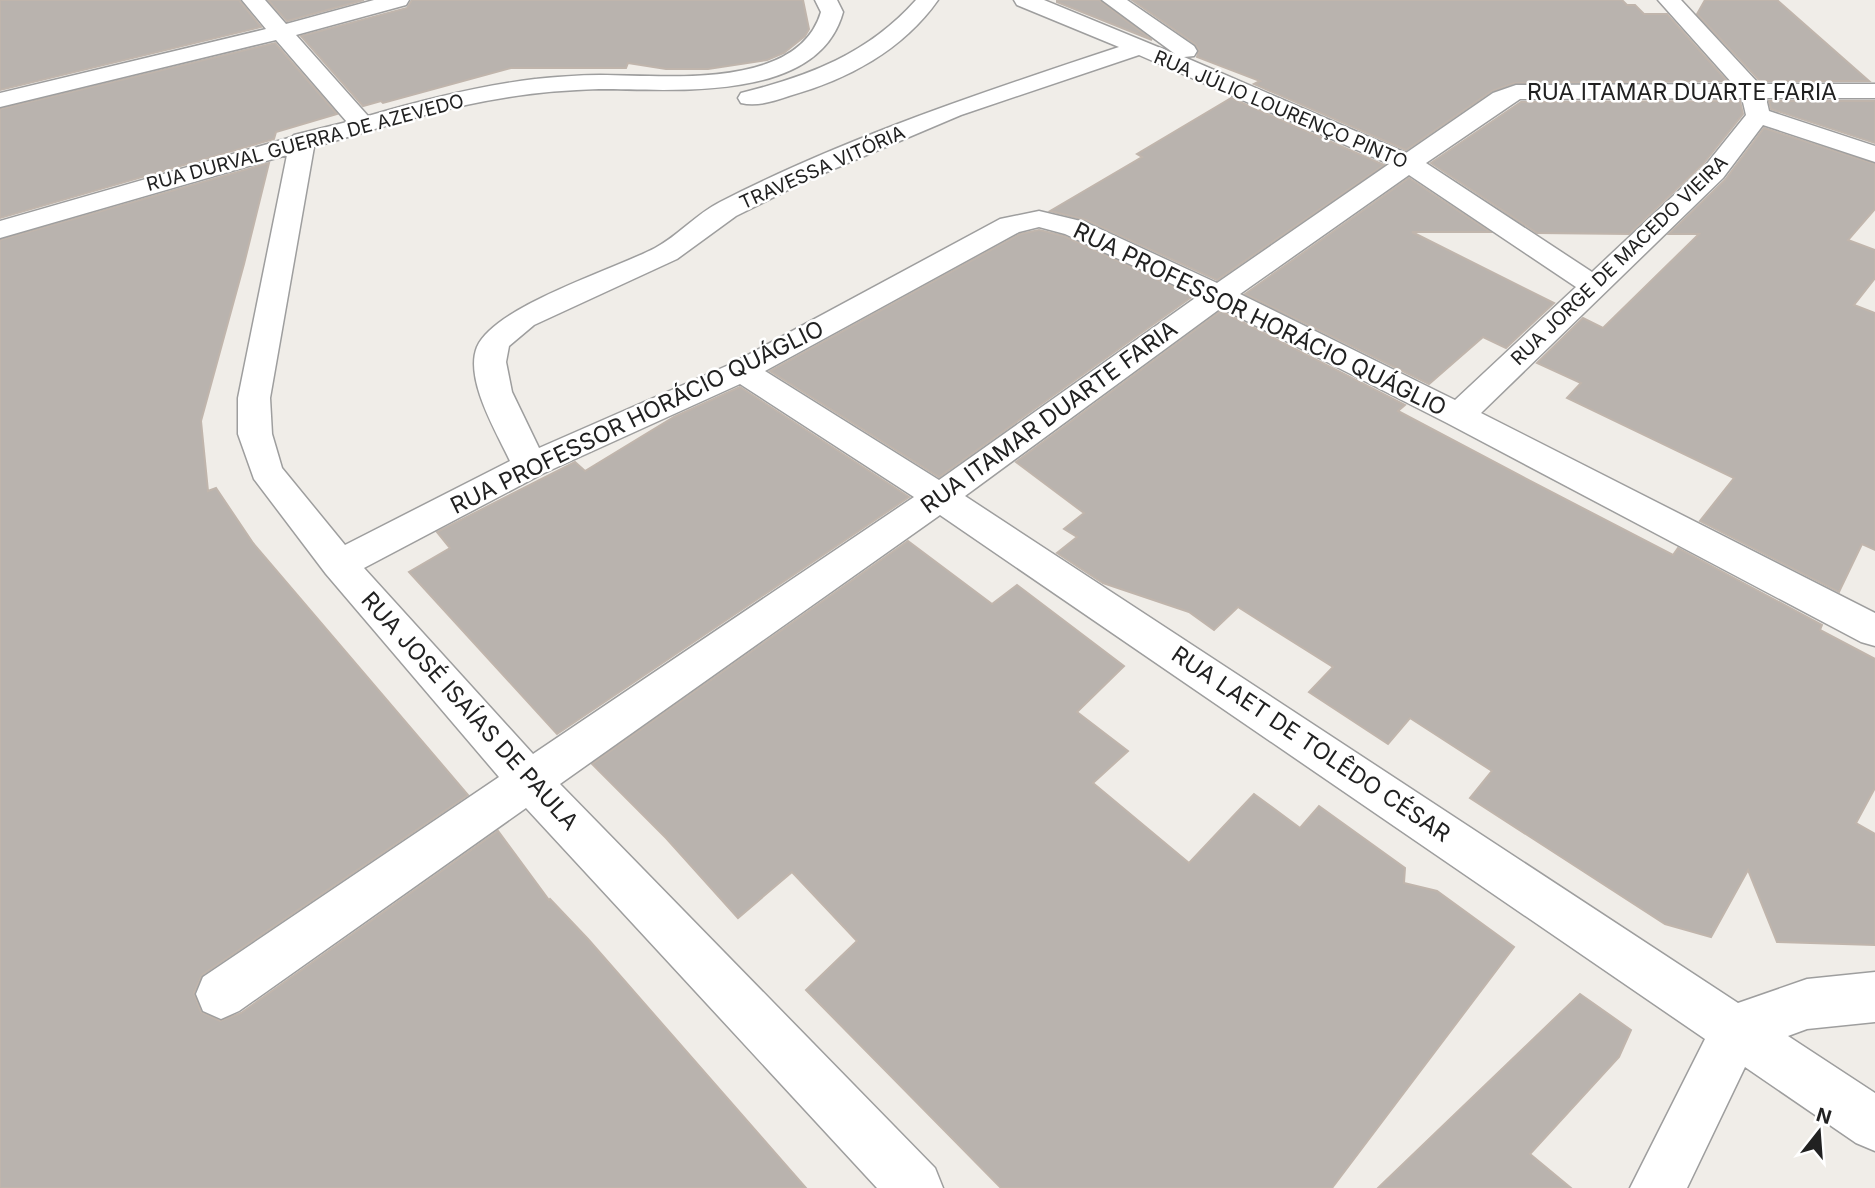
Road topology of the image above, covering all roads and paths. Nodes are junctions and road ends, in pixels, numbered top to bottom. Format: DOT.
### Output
graph roads {
  1 [pos="253,0"];
  2 [pos="398,0"];
  3 [pos="826,0"];
  4 [pos="927,0"];
  5 [pos="1025,0"];
  6 [pos="1113,0"];
  7 [pos="1669,0"];
  8 [pos="279,32"];
  9 [pos="1138,48"];
  10 [pos="614,83"];
  11 [pos="1238,88"];
  12 [pos="1875,90"];
  13 [pos="0,100"];
  14 [pos="1755,103"];
  15 [pos="361,123"];
  16 [pos="303,140"];
  17 [pos="1875,154"];
  18 [pos="1410,164"];
  19 [pos="0,230"];
  20 [pos="1595,287"];
  21 [pos="1219,295"];
  22 [pos="742,371"];
  23 [pos="1459,415"];
  24 [pos="530,466"];
  25 [pos="940,497"];
  26 [pos="339,564"];
  27 [pos="1875,631"];
  28 [pos="529,780"];
  29 [pos="221,994"];
  30 [pos="1875,997"];
  31 [pos="1737,1029"];
  32 [pos="1875,1124"];
  33 [pos="915,1188"];
  34 [pos="1658,1188"];
  1 -- 8 [label="street"];
  2 -- 8 [label="street"];
  3 -- 10 [label="street, RUA DURVAL GUERRA DE AZEVEDO"];
  4 -- 10 [label="street, RUA DURVAL GUERRA DE AZEVEDO"];
  5 -- 9 [label="street, RUA JÚLIO LOURENÇO PINTO"];
  6 -- 11 [label="street"];
  7 -- 14 [label="street"];
  8 -- 13 [label="street"];
  8 -- 15 [label="street"];
  9 -- 11 [label="street, RUA JÚLIO LOURENÇO PINTO"];
  9 -- 24 [label="street, TRAVESSA VITÓRIA"];
  10 -- 15 [label="street, RUA DURVAL GUERRA DE AZEVEDO"];
  11 -- 18 [label="street, RUA JÚLIO LOURENÇO PINTO"];
  12 -- 14 [label="street, RUA ITAMAR DUARTE FARIA"];
  14 -- 17 [label="street"];
  14 -- 18 [label="street, RUA ITAMAR DUARTE FARIA"];
  14 -- 20 [label="street, RUA JORGE DE MACEDO VIEIRA"];
  15 -- 16 [label="street, RUA DURVAL GUERRA DE AZEVEDO"];
  16 -- 19 [label="street, RUA DURVAL GUERRA DE AZEVEDO"];
  16 -- 26 [label="street, RUA JOSÉ ISAÍAS DE PAULA"];
  18 -- 20 [label="street, RUA JÚLIO LOURENÇO PINTO"];
  18 -- 21 [label="street, RUA ITAMAR DUARTE FARIA"];
  20 -- 23 [label="street, RUA JORGE DE MACEDO VIEIRA"];
  21 -- 22 [label="street, RUA PROFESSOR HORÁCIO QUÁGLIO"];
  21 -- 23 [label="street, RUA PROFESSOR HORÁCIO QUÁGLIO"];
  21 -- 25 [label="street, RUA ITAMAR DUARTE FARIA"];
  22 -- 24 [label="street, RUA PROFESSOR HORÁCIO QUÁGLIO"];
  22 -- 25 [label="street, RUA LAET DE TOLÊDO CÉSAR"];
  23 -- 27 [label="street, RUA PROFESSOR HORÁCIO QUÁGLIO"];
  24 -- 26 [label="street, RUA PROFESSOR HORÁCIO QUÁGLIO"];
  25 -- 28 [label="street, RUA ITAMAR DUARTE FARIA"];
  25 -- 31 [label="street, RUA LAET DE TOLÊDO CÉSAR"];
  26 -- 28 [label="street, RUA JOSÉ ISAÍAS DE PAULA"];
  28 -- 29 [label="street, RUA ITAMAR DUARTE FARIA"];
  28 -- 33 [label="street, RUA JOSÉ ISAÍAS DE PAULA"];
  30 -- 31 [label="street"];
  31 -- 32 [label="street, RUA LAET DE TOLÊDO CÉSAR"];
  31 -- 34 [label="street"];
}
